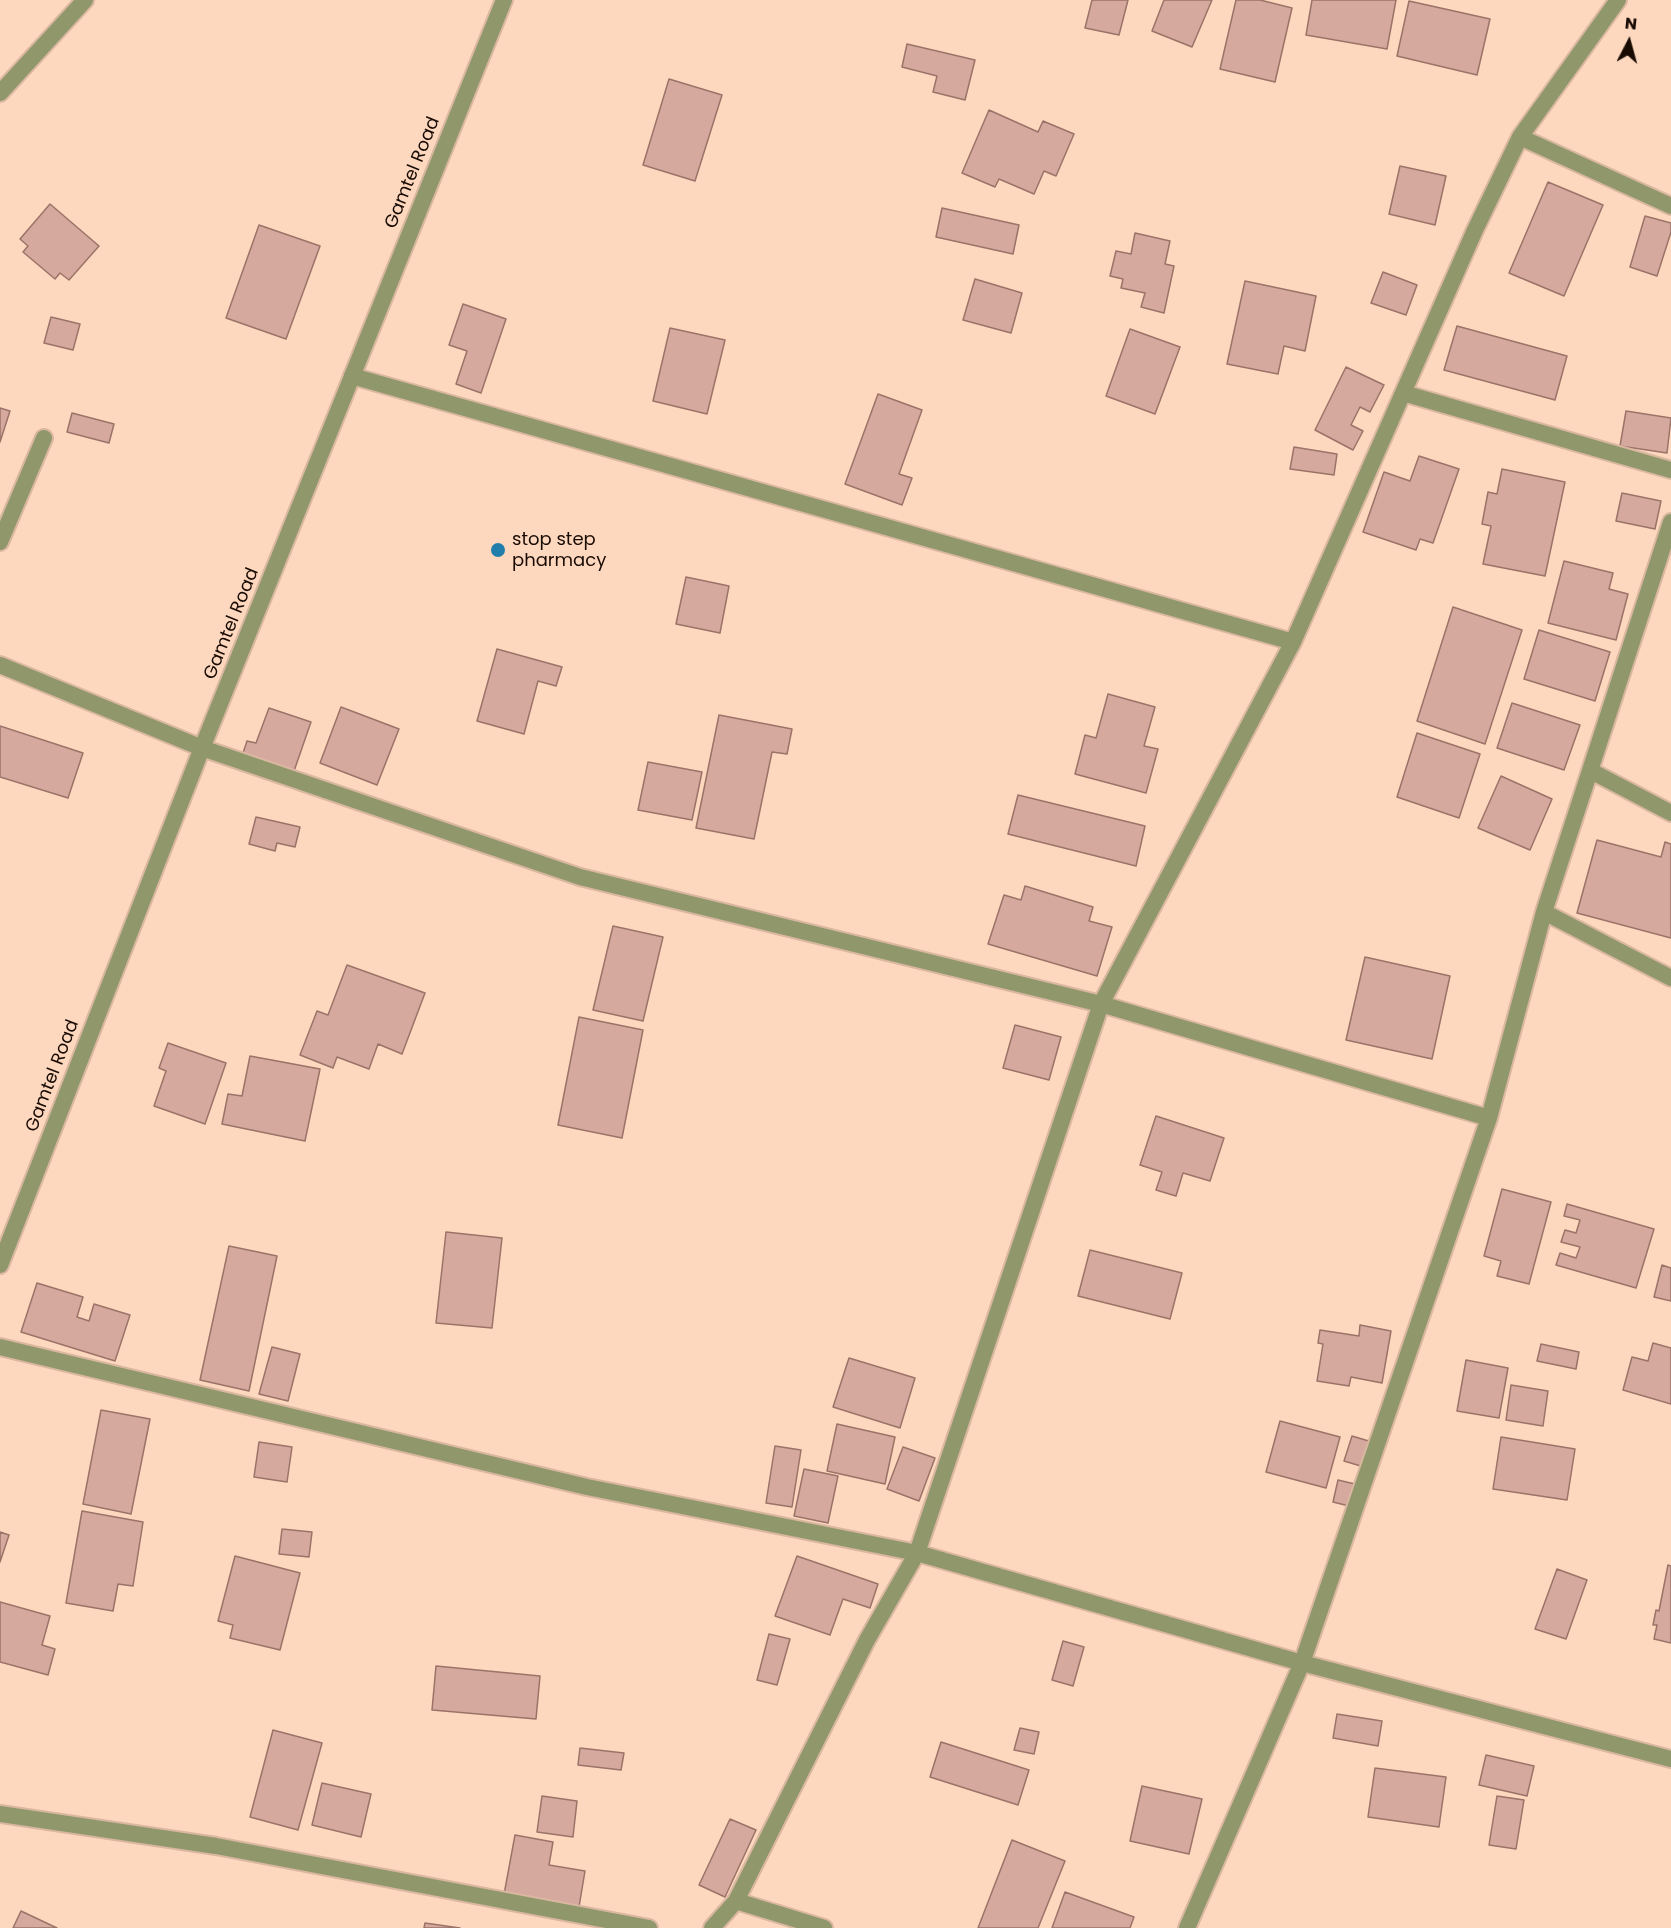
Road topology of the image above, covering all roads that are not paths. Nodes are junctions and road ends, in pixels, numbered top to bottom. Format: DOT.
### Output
graph roads {
  1 [pos="85,0"];
  2 [pos="504,0"];
  3 [pos="1618,0"];
  4 [pos="0,93"];
  5 [pos="1520,137"];
  6 [pos="1671,206"];
  7 [pos="352,376"];
  8 [pos="1403,393"];
  9 [pos="44,438"];
  10 [pos="1671,470"];
  11 [pos="1671,522"];
  12 [pos="0,542"];
  13 [pos="1293,642"];
  14 [pos="0,665"];
  15 [pos="202,748"];
  16 [pos="1591,771"];
  17 [pos="1671,813"];
  18 [pos="1544,912"];
  19 [pos="1671,978"];
  20 [pos="1101,1004"];
  21 [pos="1489,1118"];
  22 [pos="0,1265"];
  23 [pos="0,1347"];
  24 [pos="917,1553"];
  25 [pos="1302,1663"];
  26 [pos="1671,1759"];
  27 [pos="0,1814"];
  28 [pos="736,1901"];
  29 [pos="649,1928"];
  30 [pos="712,1928"];
  31 [pos="824,1928"];
  32 [pos="1187,1928"];
  1 -- 4 [label="street"];
  2 -- 7 [label="street, Gamtel Road"];
  3 -- 5 [label="street"];
  5 -- 6 [label="street"];
  5 -- 8 [label="street"];
  7 -- 13 [label="street"];
  7 -- 15 [label="street, Gamtel Road"];
  8 -- 10 [label="street"];
  8 -- 13 [label="street"];
  9 -- 12 [label="street"];
  11 -- 16 [label="street"];
  13 -- 20 [label="street"];
  14 -- 15 [label="street"];
  15 -- 20 [label="street"];
  15 -- 22 [label="street, Gamtel Road"];
  16 -- 17 [label="street"];
  16 -- 18 [label="street"];
  18 -- 19 [label="street"];
  18 -- 21 [label="street"];
  20 -- 21 [label="street"];
  20 -- 24 [label="street"];
  21 -- 25 [label="street"];
  23 -- 24 [label="street"];
  24 -- 25 [label="street"];
  24 -- 28 [label="street"];
  25 -- 26 [label="street"];
  25 -- 32 [label="street"];
  27 -- 29 [label="street"];
  28 -- 30 [label="street"];
  28 -- 31 [label="street"];
}
